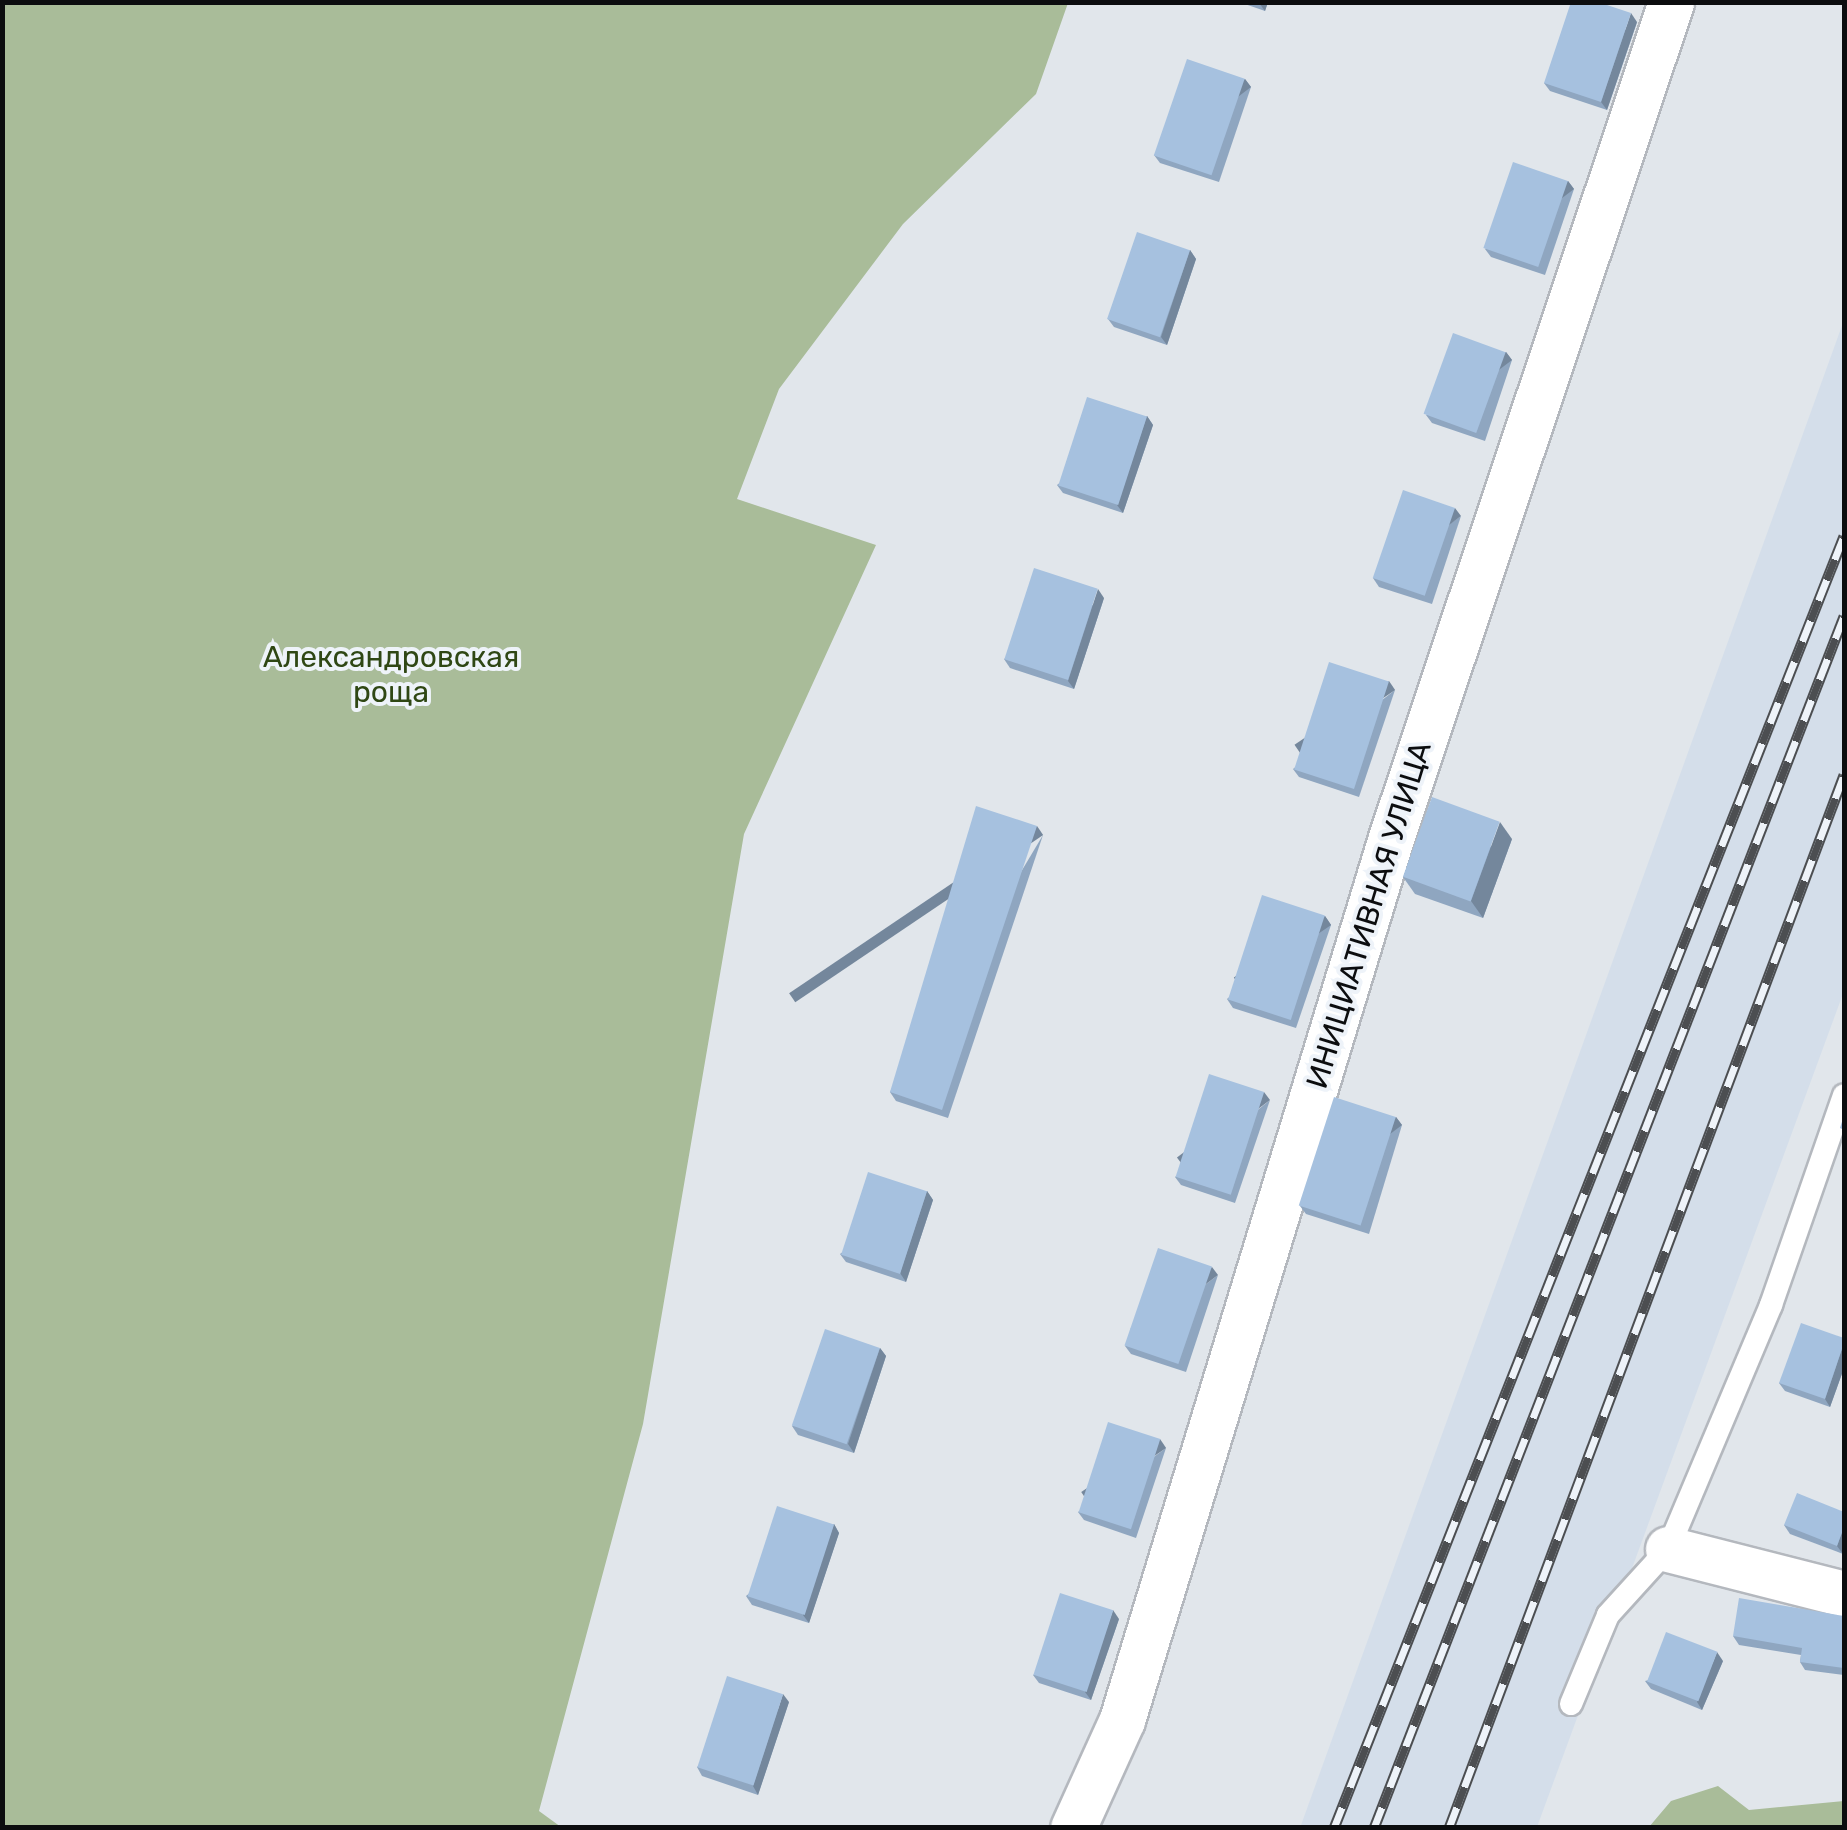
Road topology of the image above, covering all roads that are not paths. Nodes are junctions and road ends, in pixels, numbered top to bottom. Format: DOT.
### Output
graph roads {
  1 [pos="1671,2"];
  2 [pos="1844,1095"];
  3 [pos="1668,1549"];
  4 [pos="1844,1594"];
  5 [pos="1571,1704"];
  6 [pos="1073,1828"];
  1 -- 6 [label="street, ИНИЦИАТИВНАЯ УЛИЦА"];
  2 -- 3 [label="lane"];
  3 -- 4 [label="street"];
  3 -- 5 [label="lane"];
}
